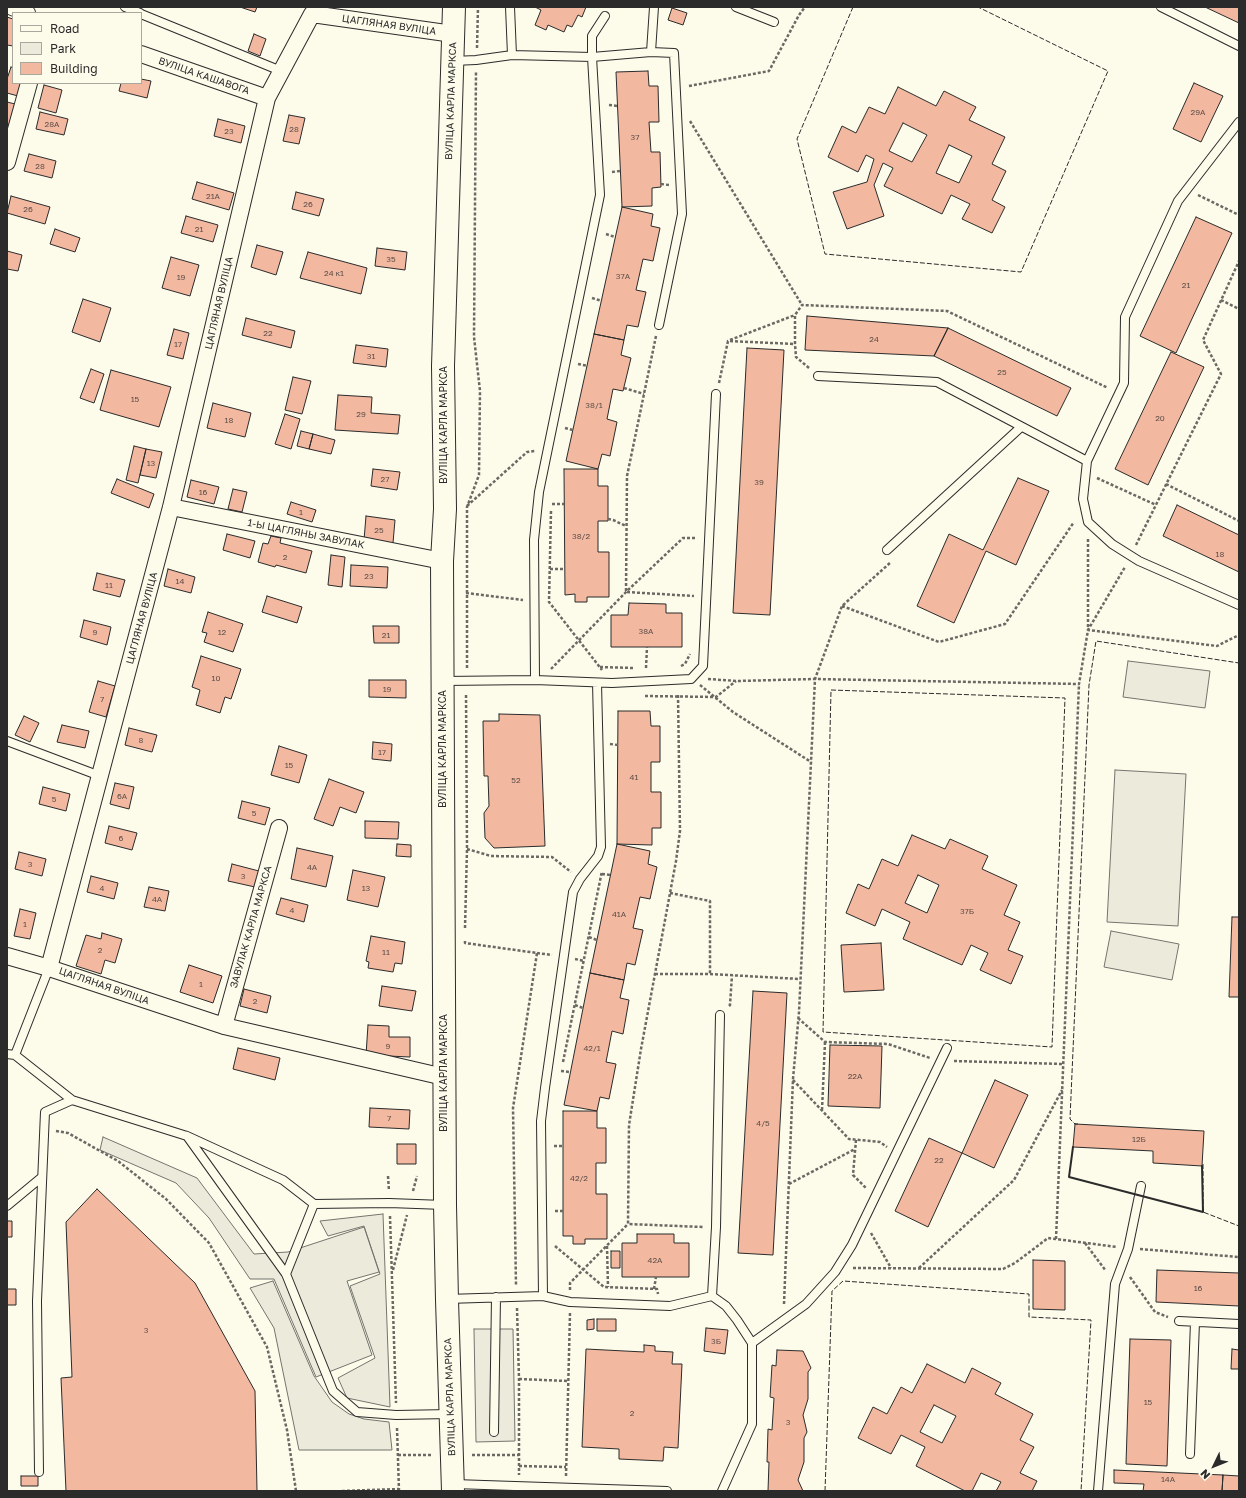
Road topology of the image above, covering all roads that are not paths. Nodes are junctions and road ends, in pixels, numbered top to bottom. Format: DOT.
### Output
graph roads {
  1 [pos="12,7"];
  2 [pos="125,7"];
  3 [pos="454,7"];
  4 [pos="510,7"];
  5 [pos="654,7"];
  6 [pos="736,7"];
  7 [pos="1161,7"];
  8 [pos="311,11"];
  9 [pos="24,12"];
  10 [pos="138,12"];
  11 [pos="142,14"];
  12 [pos="605,16"];
  13 [pos="774,22"];
  14 [pos="453,34"];
  15 [pos="1239,46"];
  16 [pos="651,52"];
  17 [pos="142,54"];
  18 [pos="512,55"];
  19 [pos="592,57"];
  20 [pos="452,61"];
  21 [pos="281,72"];
  22 [pos="29,84"];
  23 [pos="267,98"];
  24 [pos="1239,122"];
  25 [pos="7,162"];
  26 [pos="659,325"];
  27 [pos="818,376"];
  28 [pos="716,394"];
  29 [pos="1021,427"];
  30 [pos="1088,461"];
  31 [pos="171,507"];
  32 [pos="887,550"];
  33 [pos="442,561"];
  34 [pos="1239,605"];
  35 [pos="538,680"];
  36 [pos="442,682"];
  37 [pos="597,683"];
  38 [pos="7,741"];
  39 [pos="100,776"];
  40 [pos="279,828"];
  41 [pos="7,956"];
  42 [pos="49,968"];
  43 [pos="720,1015"];
  44 [pos="224,1026"];
  45 [pos="947,1048"];
  46 [pos="11,1054"];
  47 [pos="444,1077"];
  48 [pos="72,1100"];
  49 [pos="187,1136"];
  50 [pos="42,1177"];
  51 [pos="1141,1186"];
  52 [pos="314,1204"];
  53 [pos="445,1205"];
  54 [pos="7,1206"];
  55 [pos="286,1274"];
  56 [pos="543,1296"];
  57 [pos="712,1296"];
  58 [pos="496,1297"];
  59 [pos="446,1300"];
  60 [pos="1180,1321"];
  61 [pos="1195,1322"];
  62 [pos="1239,1324"];
  63 [pos="752,1343"];
  64 [pos="450,1414"];
  65 [pos="494,1432"];
  66 [pos="1190,1454"];
  67 [pos="39,1472"];
  68 [pos="453,1487"];
  69 [pos="564,1489"];
  70 [pos="667,1491"];
  71 [pos="722,1491"];
  72 [pos="1098,1491"];
  1 -- 9 [label="street"];
  2 -- 10 [label="lane"];
  3 -- 14 [label="main road, ВУЛІЦА КАРЛА МАРКСА"];
  4 -- 18 [label="lane"];
  5 -- 16 [label="lane"];
  6 -- 13 [label="lane"];
  7 -- 15 [label="lane"];
  8 -- 14 [label="street, ЦАГЛЯНАЯ ВУЛІЦА"];
  8 -- 21 [label="street, ЦАГЛЯНАЯ ВУЛІЦА"];
  11 -- 21 [label="lane"];
  12 -- 19 [label="lane"];
  14 -- 20 [label="main road, ВУЛІЦА КАРЛА МАРКСА"];
  16 -- 19 [label="lane"];
  16 -- 26 [label="lane"];
  17 -- 23 [label="street, ВУЛІЦА КАШАВОГА"];
  18 -- 19 [label="lane"];
  18 -- 20 [label="lane"];
  19 -- 35 [label="lane"];
  20 -- 33 [label="main road, ВУЛІЦА КАРЛА МАРКСА"];
  21 -- 23 [label="street, ЦАГЛЯНАЯ ВУЛІЦА"];
  22 -- 25 [label="street"];
  23 -- 31 [label="street, ЦАГЛЯНАЯ ВУЛІЦА"];
  24 -- 30 [label="lane"];
  27 -- 29 [label="lane"];
  28 -- 37 [label="lane"];
  29 -- 30 [label="lane"];
  29 -- 32 [label="lane"];
  30 -- 34 [label="lane"];
  31 -- 33 [label="street, 1-Ы ЦАГЛЯНЫ ЗАВУЛАК"];
  31 -- 39 [label="street, ЦАГЛЯНАЯ ВУЛІЦА"];
  33 -- 36 [label="main road, ВУЛІЦА КАРЛА МАРКСА"];
  35 -- 36 [label="lane"];
  35 -- 37 [label="lane"];
  36 -- 47 [label="main road, ВУЛІЦА КАРЛА МАРКСА"];
  37 -- 56 [label="lane"];
  38 -- 39 [label="lane"];
  39 -- 42 [label="street, ЦАГЛЯНАЯ ВУЛІЦА"];
  40 -- 44 [label="street, ЗАВУЛАК КАРЛА МАРКСА"];
  41 -- 42 [label="street"];
  42 -- 44 [label="street, ЦАГЛЯНАЯ ВУЛІЦА"];
  42 -- 46 [label="lane"];
  43 -- 57 [label="lane"];
  44 -- 47 [label="street, ЦАГЛЯНАЯ ВУЛІЦА"];
  45 -- 63 [label="lane"];
  46 -- 48 [label="lane"];
  47 -- 53 [label="main road, ВУЛІЦА КАРЛА МАРКСА"];
  48 -- 49 [label="lane"];
  48 -- 50 [label="lane"];
  49 -- 52 [label="lane"];
  49 -- 55 [label="lane"];
  50 -- 54 [label="lane"];
  50 -- 67 [label="lane"];
  51 -- 72 [label="lane"];
  52 -- 53 [label="lane"];
  52 -- 55 [label="lane"];
  53 -- 59 [label="main road, ВУЛІЦА КАРЛА МАРКСА"];
  55 -- 64 [label="lane"];
  56 -- 57 [label="lane"];
  56 -- 58 [label="lane"];
  57 -- 63 [label="lane"];
  58 -- 59 [label="lane"];
  58 -- 65 [label="lane"];
  59 -- 64 [label="main road, ВУЛІЦА КАРЛА МАРКСА"];
  60 -- 61 [label="lane"];
  61 -- 62 [label="lane"];
  61 -- 66 [label="lane"];
  63 -- 71 [label="lane"];
  64 -- 68 [label="main road, ВУЛІЦА КАРЛА МАРКСА"];
  68 -- 69 [label="lane"];
  69 -- 70 [label="lane"];
}
